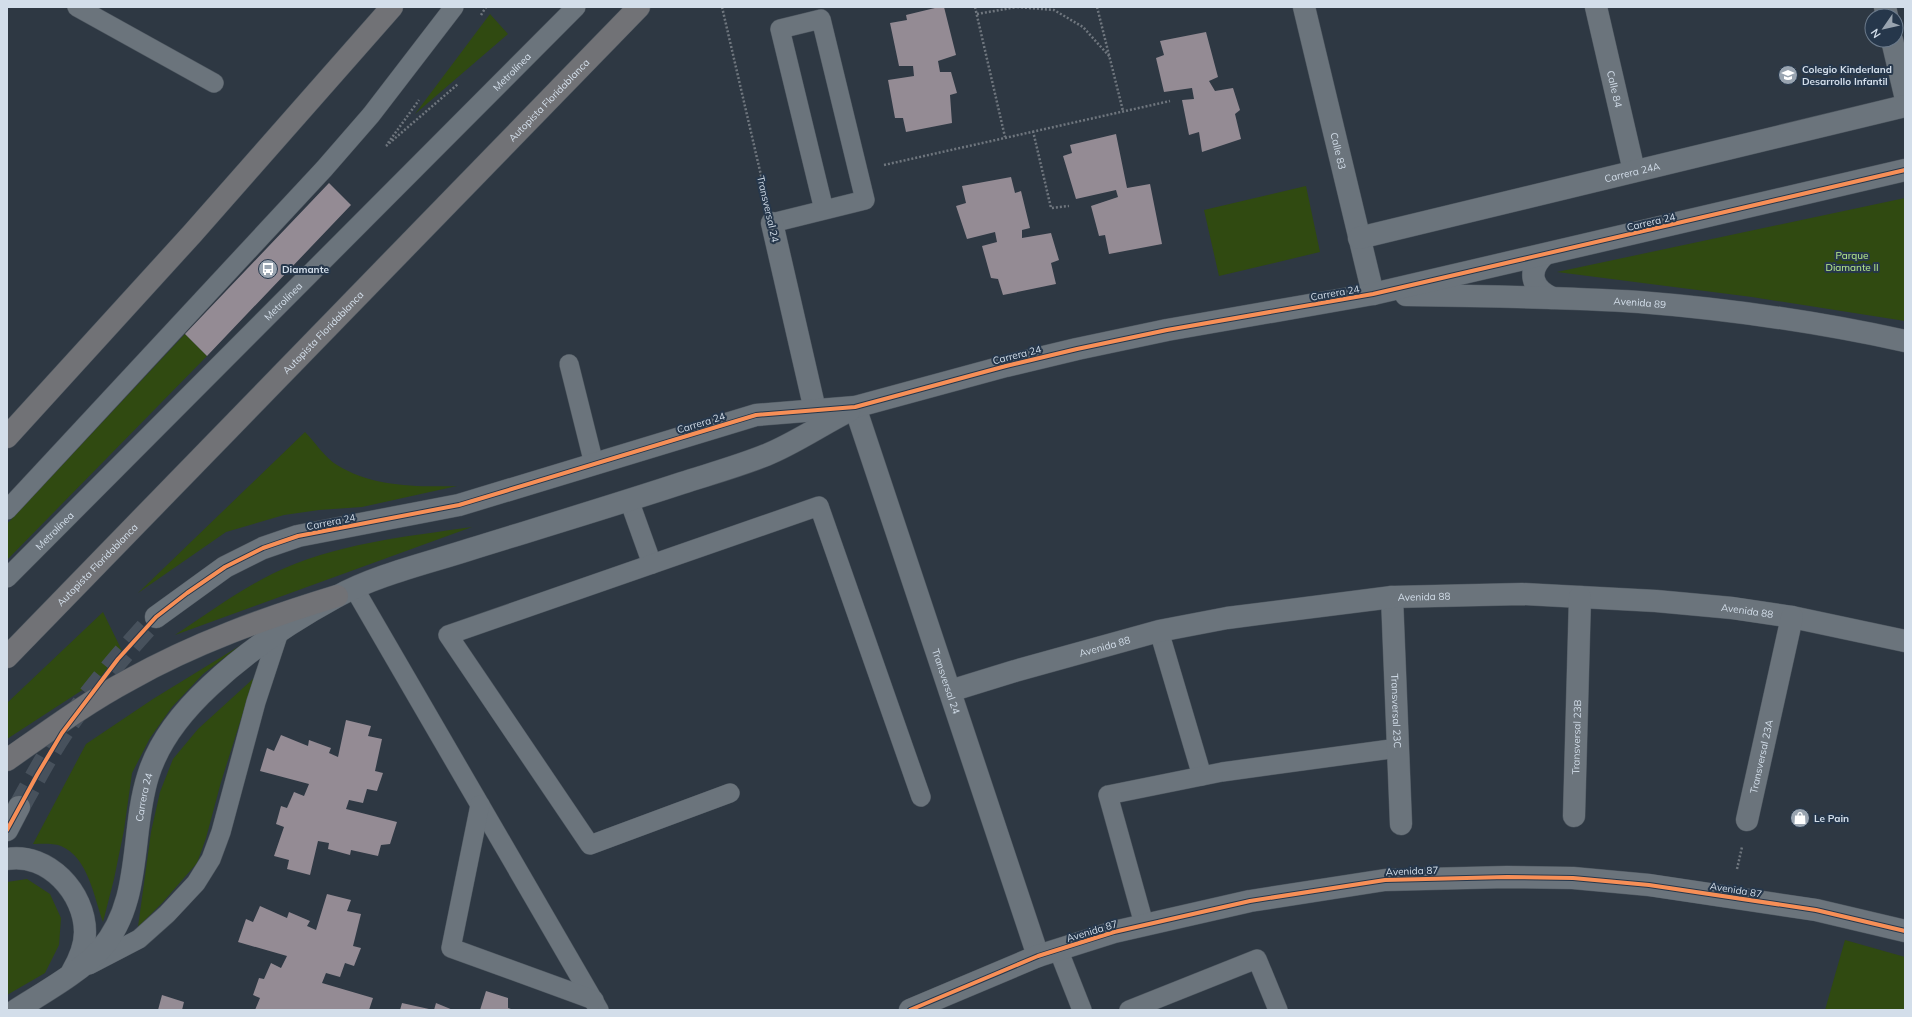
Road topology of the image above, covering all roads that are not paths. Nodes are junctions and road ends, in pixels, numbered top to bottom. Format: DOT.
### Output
graph roads {
  1 [pos="78,7"];
  2 [pos="392,7"];
  3 [pos="454,7"];
  4 [pos="576,7"];
  5 [pos="639,7"];
  6 [pos="1304,7"];
  7 [pos="1596,7"];
  8 [pos="1894,48"];
  9 [pos="214,83"];
  10 [pos="1905,95"];
  11 [pos="1905,106"];
  12 [pos="1905,170"];
  13 [pos="1634,171"];
  14 [pos="824,210"];
  15 [pos="772,223"];
  16 [pos="1359,238"];
  17 [pos="1544,255"];
  18 [pos="1373,294"];
  19 [pos="1552,298"];
  20 [pos="1905,341"];
  21 [pos="569,364"];
  22 [pos="855,407"];
  23 [pos="816,410"];
  24 [pos="7,437"];
  25 [pos="594,464"];
  26 [pos="629,500"];
  27 [pos="7,510"];
  28 [pos="652,564"];
  29 [pos="7,578"];
  30 [pos="346,592"];
  31 [pos="1392,597"];
  32 [pos="1580,597"];
  33 [pos="156,617"];
  34 [pos="1792,617"];
  35 [pos="1159,631"];
  36 [pos="279,632"];
  37 [pos="1905,641"];
  38 [pos="7,657"];
  39 [pos="950,691"];
  40 [pos="1398,748"];
  41 [pos="7,760"];
  42 [pos="1202,776"];
  43 [pos="730,794"];
  44 [pos="921,797"];
  45 [pos="480,805"];
  46 [pos="19,807"];
  47 [pos="1574,816"];
  48 [pos="1747,820"];
  49 [pos="1401,824"];
  50 [pos="7,830"];
  51 [pos="7,859"];
  52 [pos="1144,924"];
  53 [pos="1905,931"];
  54 [pos="1048,953"];
  55 [pos="70,975"];
  56 [pos="597,1005"];
  57 [pos="923,1007"];
  58 [pos="16,1010"];
  59 [pos="1082,1010"];
  60 [pos="1129,1010"];
  61 [pos="1278,1010"];
  1 -- 9 [label="lane"];
  2 -- 24 [label="highway"];
  3 -- 27 [label="lane"];
  4 -- 29 [label="lane, Metrolínea"];
  5 -- 38 [label="highway, Autopista Floridablanca"];
  6 -- 16 [label="street, Calle 83"];
  7 -- 13 [label="street, Calle 84"];
  8 -- 10 [label="street"];
  11 -- 13 [label="street, Carrera 24A"];
  12 -- 17 [label="street, Carrera 24"];
  13 -- 16 [label="street, Carrera 24A"];
  14 -- 14 [label="lane"];
  14 -- 15 [label="lane"];
  15 -- 23 [label="street, Transversal 24"];
  16 -- 18 [label="street, Calle 83"];
  17 -- 18 [label="street, Carrera 24"];
  17 -- 19 [label="street"];
  18 -- 19 [label="street, Avenida 89"];
  18 -- 22 [label="street, Carrera 24"];
  19 -- 20 [label="street, Avenida 89"];
  21 -- 25 [label="lane"];
  22 -- 23 [label="street, Carrera 24"];
  22 -- 26 [label="street, Carrera 24"];
  22 -- 39 [label="street, Transversal 24"];
  23 -- 25 [label="street, Carrera 24"];
  25 -- 33 [label="street, Carrera 24"];
  26 -- 28 [label="lane"];
  26 -- 30 [label="street, Carrera 24"];
  28 -- 43 [label="lane"];
  28 -- 44 [label="lane"];
  30 -- 36 [label="street, Carrera 24"];
  30 -- 41 [label="highway"];
  30 -- 45 [label="lane"];
  31 -- 32 [label="street, Avenida 88"];
  31 -- 35 [label="street, Avenida 88"];
  31 -- 40 [label="street, Transversal 23C"];
  32 -- 34 [label="street, Avenida 88"];
  32 -- 47 [label="street, Transversal 23B"];
  34 -- 37 [label="street, Avenida 88"];
  34 -- 48 [label="street, Transversal 23A"];
  35 -- 39 [label="street, Avenida 88"];
  35 -- 42 [label="lane"];
  36 -- 55 [label="street, Carrera 24"];
  36 -- 55 [label="lane"];
  39 -- 54 [label="street, Transversal 24"];
  40 -- 42 [label="lane"];
  40 -- 49 [label="street, Transversal 23C"];
  42 -- 52 [label="lane"];
  45 -- 56 [label="lane"];
  45 -- 56 [label="lane"];
  46 -- 50 [label="street"];
  51 -- 55 [label="street"];
  52 -- 53 [label="street, Avenida 87"];
  52 -- 54 [label="street, Avenida 87"];
  54 -- 57 [label="street, Avenida 87"];
  54 -- 59 [label="lane"];
  55 -- 58 [label="street, Carrera 24"];
  60 -- 61 [label="lane"];
}
